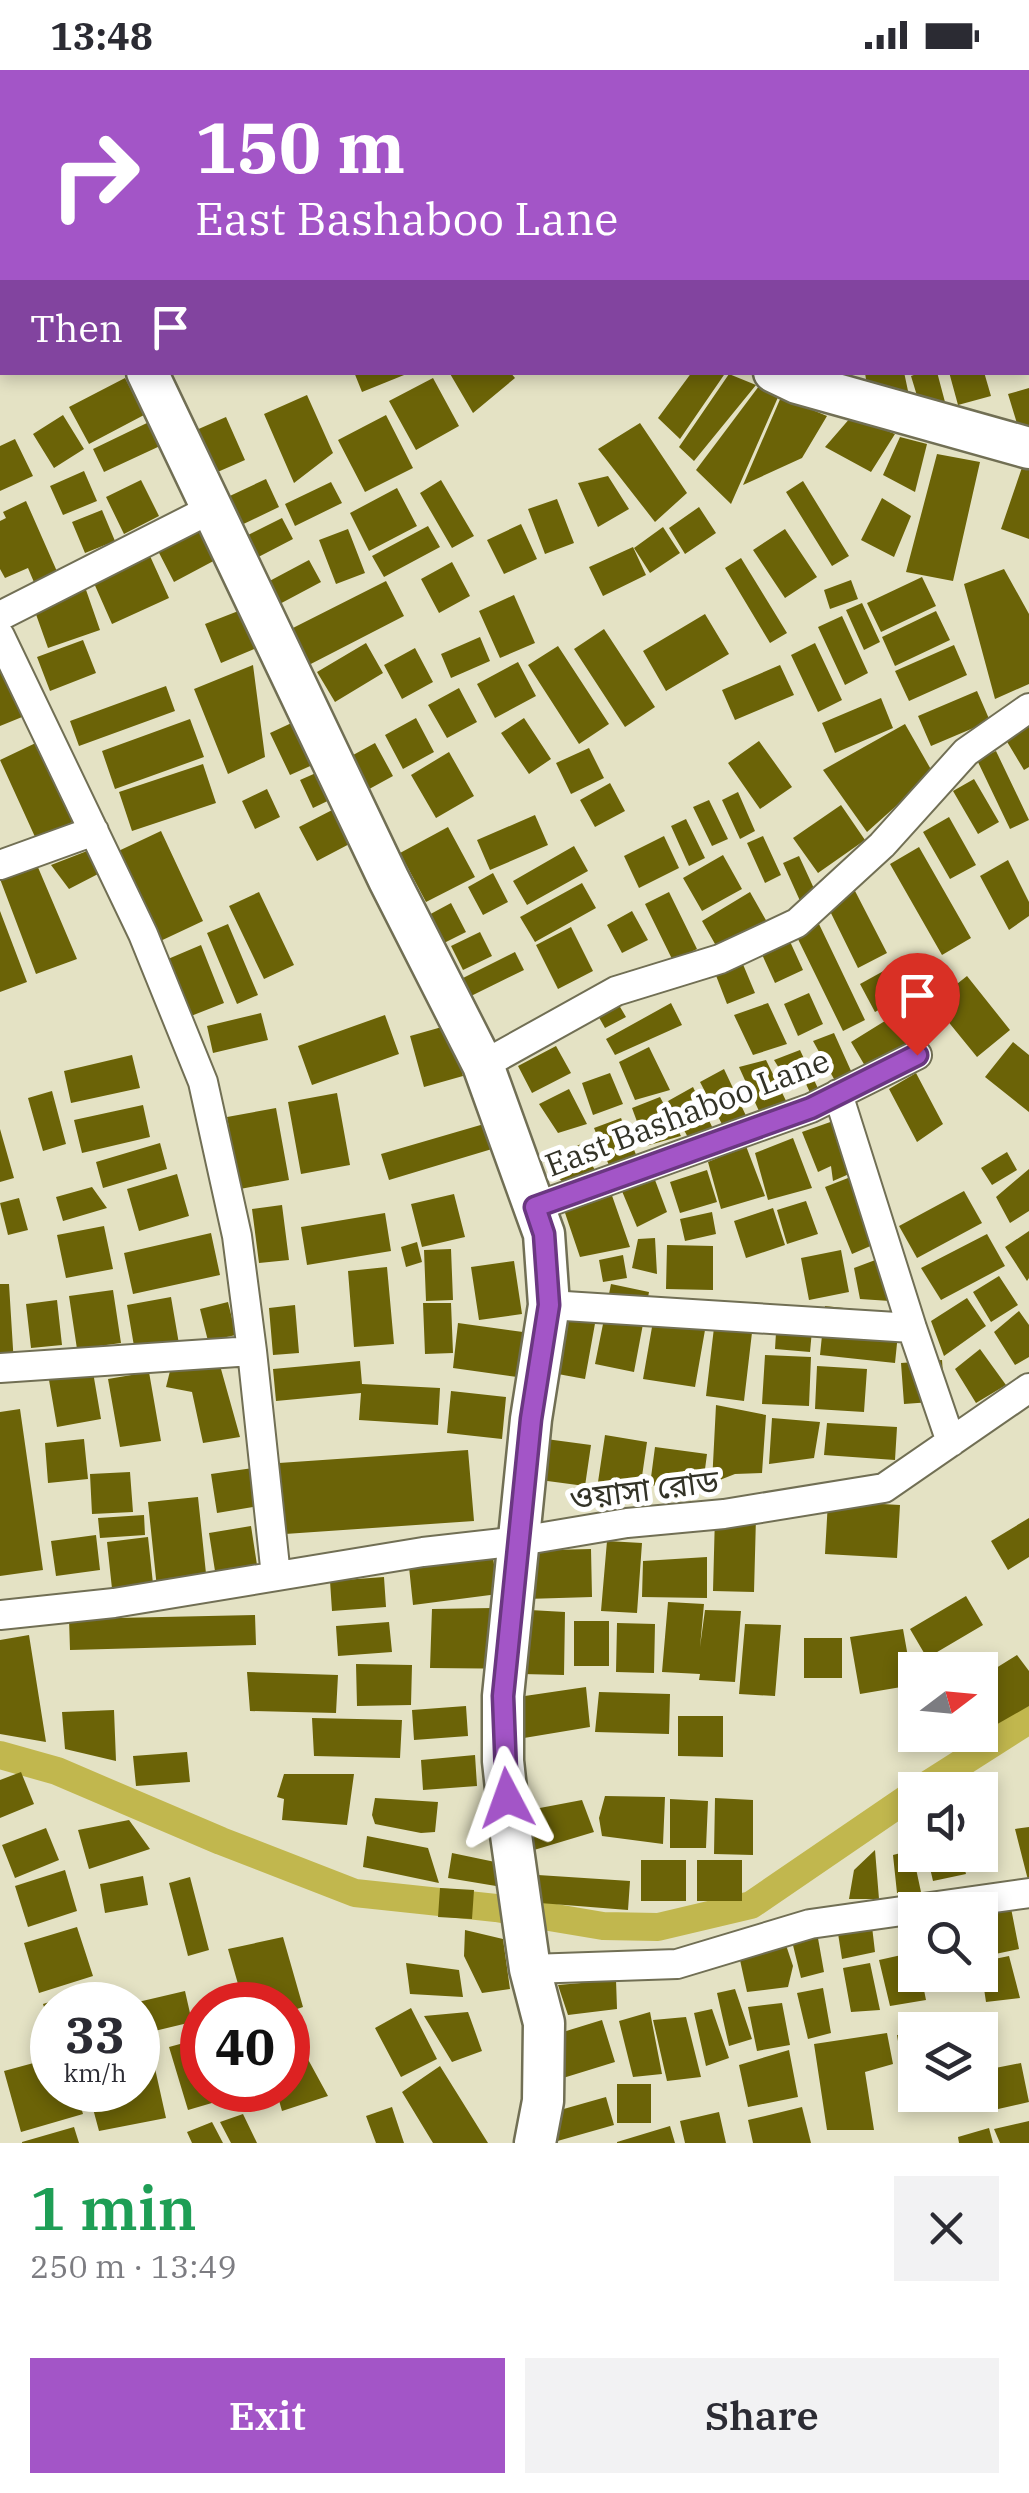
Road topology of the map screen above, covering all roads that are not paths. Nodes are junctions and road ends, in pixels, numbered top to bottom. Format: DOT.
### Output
graph roads {
  1 [pos="149,375"];
  2 [pos="788,376"];
  3 [pos="1029,448"];
  4 [pos="211,509"];
  5 [pos="0,616"];
  6 [pos="0,636"];
  7 [pos="1029,708"];
  8 [pos="94,831"];
  9 [pos="0,865"];
  10 [pos="917,1055"];
  11 [pos="483,1066"];
  12 [pos="838,1094"];
  13 [pos="535,1207"];
  14 [pos="549,1305"];
  15 [pos="912,1328"];
  16 [pos="252,1351"];
  17 [pos="0,1368"];
  18 [pos="1029,1388"];
  19 [pos="951,1442"];
  20 [pos="520,1541"];
  21 [pos="276,1576"];
  22 [pos="0,1615"];
  23 [pos="1029,1893"];
  24 [pos="527,1951"];
  25 [pos="535,2143"];
  1 -- 4 [label="street"];
  2 -- 3 [label="street"];
  4 -- 5 [label="street"];
  4 -- 11 [label="street"];
  6 -- 8 [label="street"];
  7 -- 11 [label="street"];
  8 -- 9 [label="street"];
  8 -- 16 [label="street"];
  10 -- 12 [label="street, East Bashaboo Lane"];
  11 -- 13 [label="street"];
  12 -- 13 [label="street, East Bashaboo Lane"];
  12 -- 15 [label="street"];
  13 -- 14 [label="street"];
  14 -- 15 [label="street"];
  14 -- 20 [label="street"];
  15 -- 19 [label="street"];
  16 -- 17 [label="street"];
  16 -- 21 [label="street"];
  18 -- 19 [label="street, ওয়াসা রোড"];
  19 -- 20 [label="street, ওয়াসা রোড"];
  20 -- 21 [label="street, ওয়াসা রোড"];
  20 -- 24 [label="street"];
  21 -- 22 [label="street, ওয়াসা রোড"];
  23 -- 24 [label="street"];
  24 -- 25 [label="street"];
}
